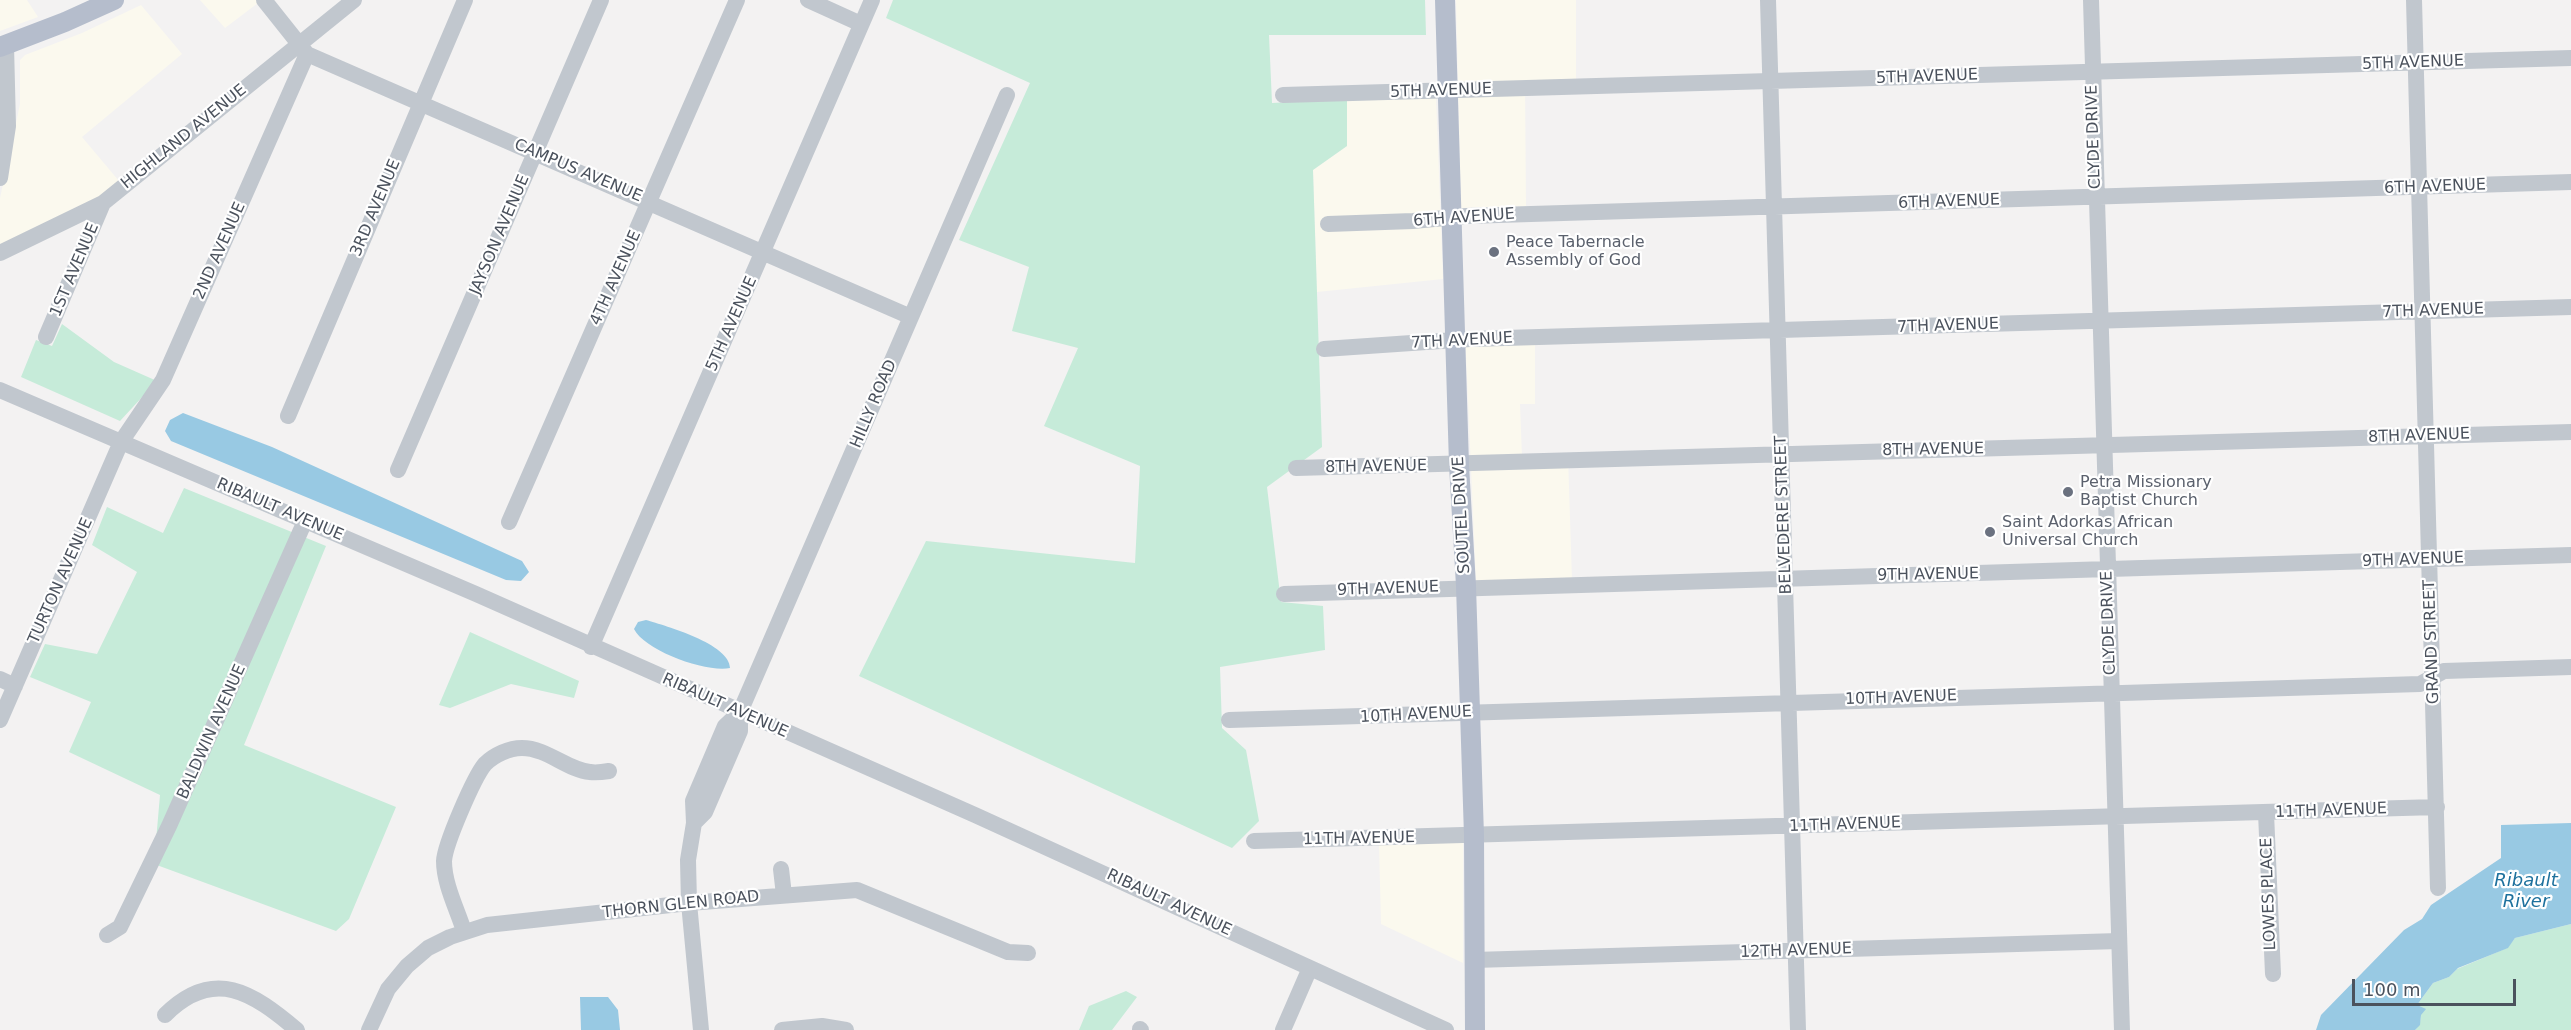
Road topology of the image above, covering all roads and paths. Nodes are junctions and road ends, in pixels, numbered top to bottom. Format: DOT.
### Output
graph roads {
  1 [pos="114,0"];
  2 [pos="264,0"];
  3 [pos="354,0"];
  4 [pos="465,0"];
  5 [pos="602,0"];
  6 [pos="737,0"];
  7 [pos="808,0"];
  8 [pos="872,0"];
  9 [pos="1445,0"];
  10 [pos="1768,0"];
  11 [pos="2091,0"];
  12 [pos="2414,0"];
  13 [pos="861,24"];
  14 [pos="3,46"];
  15 [pos="303,49"];
  16 [pos="2571,58"];
  17 [pos="2415,63"];
  18 [pos="2092,72"];
  19 [pos="1771,82"];
  20 [pos="1448,91"];
  21 [pos="1007,95"];
  22 [pos="1282,95"];
  23 [pos="4,102"];
  24 [pos="420,103"];
  25 [pos="535,153"];
  26 [pos="0,178"];
  27 [pos="2571,182"];
  28 [pos="2419,187"];
  29 [pos="2096,197"];
  30 [pos="649,201"];
  31 [pos="104,203"];
  32 [pos="1774,206"];
  33 [pos="1451,217"];
  34 [pos="1328,224"];
  35 [pos="764,251"];
  36 [pos="0,253"];
  37 [pos="2571,307"];
  38 [pos="2423,312"];
  39 [pos="911,317"];
  40 [pos="2100,321"];
  41 [pos="1778,331"];
  42 [pos="46,337"];
  43 [pos="1455,341"];
  44 [pos="1324,349"];
  45 [pos="0,390"];
  46 [pos="288,416"];
  47 [pos="2571,432"];
  48 [pos="2426,436"];
  49 [pos="122,442"];
  50 [pos="2103,446"];
  51 [pos="1782,454"];
  52 [pos="1459,465"];
  53 [pos="1296,468"];
  54 [pos="398,470"];
  55 [pos="305,521"];
  56 [pos="509,522"];
  57 [pos="2571,555"];
  58 [pos="2429,559"];
  59 [pos="2108,570"];
  60 [pos="1785,579"];
  61 [pos="1466,586"];
  62 [pos="1284,594"];
  63 [pos="591,647"];
  64 [pos="2571,667"];
  65 [pos="2433,677"];
  66 [pos="7,683"];
  67 [pos="2111,692"];
  68 [pos="1789,701"];
  69 [pos="740,712"];
  70 [pos="1470,712"];
  71 [pos="0,720"];
  72 [pos="1229,720"];
  73 [pos="609,771"];
  74 [pos="2436,807"];
  75 [pos="2266,813"];
  76 [pos="2114,817"];
  77 [pos="1792,827"];
  78 [pos="1474,836"];
  79 [pos="1254,841"];
  80 [pos="782,869"];
  81 [pos="2438,888"];
  82 [pos="784,895"];
  83 [pos="688,903"];
  84 [pos="464,931"];
  85 [pos="107,935"];
  86 [pos="2119,941"];
  87 [pos="1796,951"];
  88 [pos="1028,952"];
  89 [pos="1474,960"];
  90 [pos="1310,968"];
  91 [pos="2272,974"];
  92 [pos="165,1015"];
  93 [pos="1439,1028"];
  94 [pos="297,1030"];
  95 [pos="369,1030"];
  96 [pos="701,1030"];
  97 [pos="782,1030"];
  98 [pos="846,1030"];
  99 [pos="1283,1030"];
  100 [pos="1475,1030"];
  101 [pos="1798,1030"];
  102 [pos="2122,1030"];
  1 -- 14 [label="main road"];
  2 -- 15 [label="street, CAMPUS AVENUE"];
  3 -- 15 [label="street, HIGHLAND AVENUE"];
  4 -- 24 [label="street, 3RD AVENUE"];
  5 -- 25 [label="street, JAYSON AVENUE"];
  6 -- 30 [label="street, 4TH AVENUE"];
  7 -- 13 [label="street"];
  8 -- 13 [label="street, 5TH AVENUE"];
  9 -- 20 [label="main road, SOUTEL DRIVE"];
  10 -- 19 [label="street, BELVEDERE STREET"];
  11 -- 18 [label="street, CLYDE DRIVE"];
  12 -- 17 [label="street, GRAND STREET"];
  13 -- 35 [label="street, 5TH AVENUE"];
  14 -- 23 [label="street"];
  15 -- 24 [label="street, CAMPUS AVENUE"];
  15 -- 31 [label="street, HIGHLAND AVENUE"];
  15 -- 49 [label="street, 2ND AVENUE"];
  16 -- 17 [label="street, 5TH AVENUE"];
  17 -- 18 [label="street, 5TH AVENUE"];
  17 -- 28 [label="street, GRAND STREET"];
  18 -- 19 [label="street, 5TH AVENUE"];
  18 -- 29 [label="street, CLYDE DRIVE"];
  19 -- 20 [label="street, 5TH AVENUE"];
  19 -- 32 [label="street, BELVEDERE STREET"];
  20 -- 22 [label="street, 5TH AVENUE"];
  20 -- 33 [label="main road, SOUTEL DRIVE"];
  21 -- 39 [label="street, HILLY ROAD"];
  23 -- 26 [label="street"];
  24 -- 25 [label="street, CAMPUS AVENUE"];
  24 -- 46 [label="street, 3RD AVENUE"];
  25 -- 30 [label="street, CAMPUS AVENUE"];
  25 -- 54 [label="street, JAYSON AVENUE"];
  27 -- 28 [label="street, 6TH AVENUE"];
  28 -- 29 [label="street, 6TH AVENUE"];
  28 -- 38 [label="street, GRAND STREET"];
  29 -- 32 [label="street, 6TH AVENUE"];
  29 -- 40 [label="street, CLYDE DRIVE"];
  30 -- 35 [label="street, CAMPUS AVENUE"];
  30 -- 56 [label="street, 4TH AVENUE"];
  31 -- 36 [label="street, HIGHLAND AVENUE"];
  31 -- 42 [label="street, 1ST AVENUE"];
  32 -- 33 [label="street, 6TH AVENUE"];
  32 -- 41 [label="street, BELVEDERE STREET"];
  33 -- 34 [label="street, 6TH AVENUE"];
  33 -- 43 [label="main road, SOUTEL DRIVE"];
  35 -- 39 [label="street, CAMPUS AVENUE"];
  35 -- 63 [label="street, 5TH AVENUE"];
  37 -- 38 [label="street, 7TH AVENUE"];
  38 -- 40 [label="street, 7TH AVENUE"];
  38 -- 48 [label="street, GRAND STREET"];
  39 -- 69 [label="street, HILLY ROAD"];
  40 -- 41 [label="street, 7TH AVENUE"];
  40 -- 50 [label="street, CLYDE DRIVE"];
  41 -- 43 [label="street, 7TH AVENUE"];
  41 -- 51 [label="street, BELVEDERE STREET"];
  43 -- 44 [label="street, 7TH AVENUE"];
  43 -- 52 [label="main road, SOUTEL DRIVE"];
  45 -- 49 [label="street, RIBAULT AVENUE"];
  47 -- 48 [label="street, 8TH AVENUE"];
  48 -- 50 [label="street, 8TH AVENUE"];
  48 -- 58 [label="street, GRAND STREET"];
  49 -- 55 [label="street, RIBAULT AVENUE"];
  49 -- 66 [label="street, TURTON AVENUE"];
  50 -- 51 [label="street, 8TH AVENUE"];
  50 -- 59 [label="street, CLYDE DRIVE"];
  51 -- 52 [label="street, 8TH AVENUE"];
  51 -- 60 [label="street, BELVEDERE STREET"];
  52 -- 53 [label="street, 8TH AVENUE"];
  52 -- 61 [label="main road, SOUTEL DRIVE"];
  55 -- 63 [label="street, RIBAULT AVENUE"];
  55 -- 85 [label="street, BALDWIN AVENUE"];
  57 -- 58 [label="street, 9TH AVENUE"];
  58 -- 59 [label="street, 9TH AVENUE"];
  58 -- 65 [label="street, GRAND STREET"];
  59 -- 60 [label="street, 9TH AVENUE"];
  59 -- 67 [label="street, CLYDE DRIVE"];
  60 -- 61 [label="street, 9TH AVENUE"];
  60 -- 68 [label="street, BELVEDERE STREET"];
  61 -- 62 [label="street, 9TH AVENUE"];
  61 -- 70 [label="main road, SOUTEL DRIVE"];
  63 -- 69 [label="street, RIBAULT AVENUE"];
  64 -- 65 [label="street, 10TH AVENUE"];
  65 -- 67 [label="street, 10TH AVENUE"];
  65 -- 74 [label="street, GRAND STREET"];
  66 -- 71 [label="street, TURTON AVENUE"];
  67 -- 68 [label="street, 10TH AVENUE"];
  67 -- 76 [label="street, CLYDE DRIVE"];
  68 -- 70 [label="street, 10TH AVENUE"];
  68 -- 77 [label="street, BELVEDERE STREET"];
  69 -- 83 [label="street, HILLY ROAD"];
  69 -- 90 [label="street, RIBAULT AVENUE"];
  70 -- 72 [label="street, 10TH AVENUE"];
  70 -- 78 [label="main road, SOUTEL DRIVE"];
  73 -- 84 [label="street"];
  74 -- 75 [label="street, 11TH AVENUE"];
  74 -- 81 [label="street, GRAND STREET"];
  75 -- 76 [label="street, 11TH AVENUE"];
  75 -- 91 [label="street, LOWES PLACE"];
  76 -- 77 [label="street, 11TH AVENUE"];
  76 -- 86 [label="street, CLYDE DRIVE"];
  77 -- 78 [label="street, 11TH AVENUE"];
  77 -- 87 [label="street, BELVEDERE STREET"];
  78 -- 79 [label="street, 11TH AVENUE"];
  78 -- 89 [label="main road, SOUTEL DRIVE"];
  80 -- 82 [label="street"];
  82 -- 83 [label="street, THORN GLEN ROAD"];
  82 -- 88 [label="street, THORN GLEN ROAD"];
  83 -- 84 [label="street, THORN GLEN ROAD"];
  83 -- 96 [label="street, HILLY ROAD"];
  84 -- 95 [label="street, THORN GLEN ROAD"];
  86 -- 87 [label="street, 12TH AVENUE"];
  86 -- 102 [label="street, CLYDE DRIVE"];
  87 -- 89 [label="street, 12TH AVENUE"];
  87 -- 101 [label="street, BELVEDERE STREET"];
  89 -- 100 [label="main road, SOUTEL DRIVE"];
  90 -- 93 [label="street, RIBAULT AVENUE"];
  90 -- 99 [label="street"];
  92 -- 94 [label="street"];
  97 -- 98 [label="street"];
}
